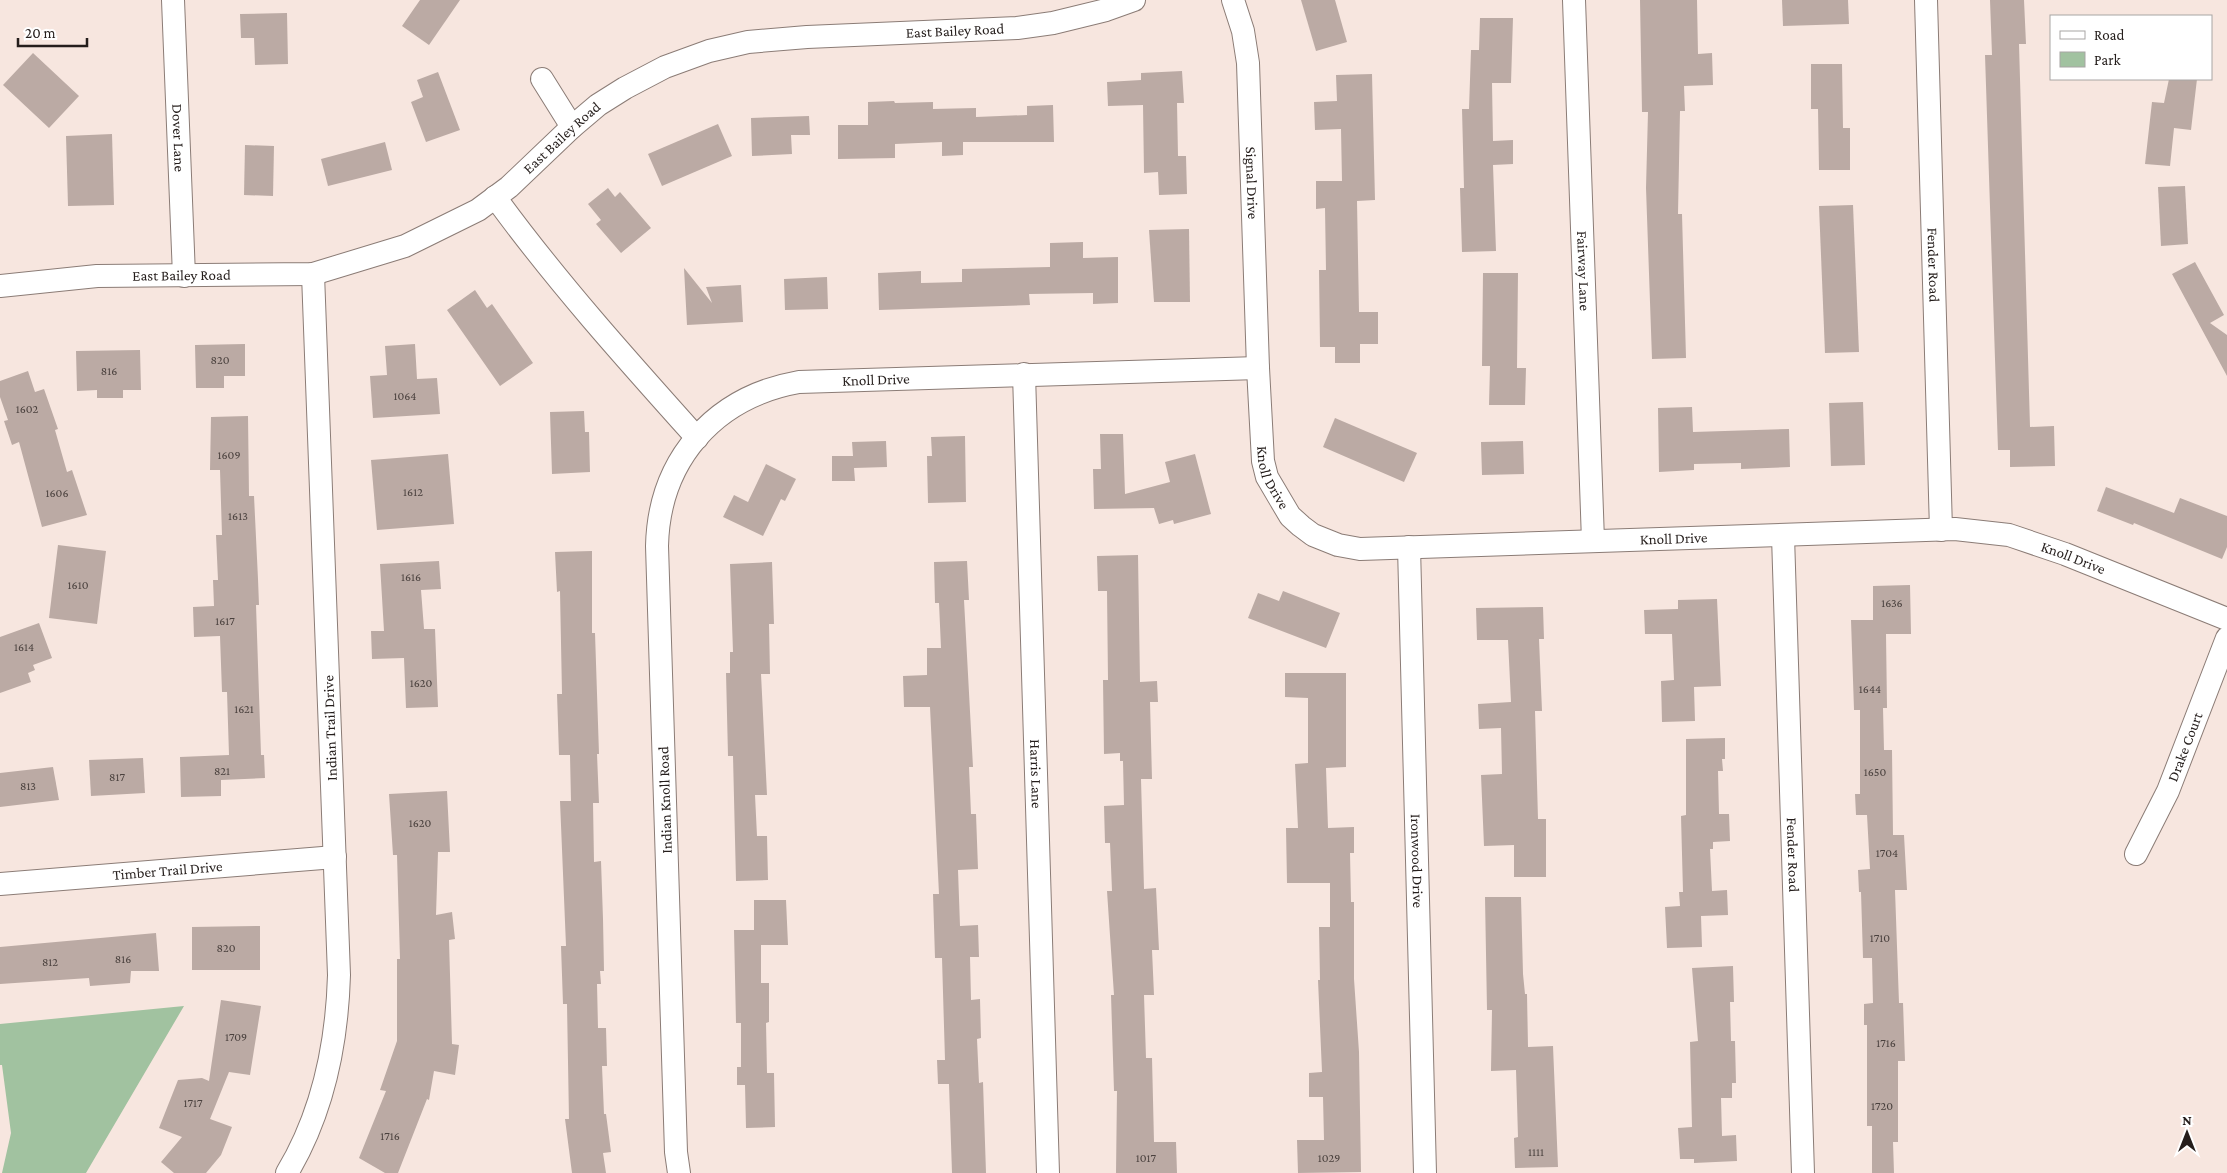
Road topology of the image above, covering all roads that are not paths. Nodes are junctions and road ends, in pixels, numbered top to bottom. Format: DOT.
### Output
graph roads {
  1 [pos="172,0"];
  2 [pos="1134,0"];
  3 [pos="1233,0"];
  4 [pos="1574,0"];
  5 [pos="1926,0"];
  6 [pos="542,79"];
  7 [pos="572,126"];
  8 [pos="495,197"];
  9 [pos="313,274"];
  10 [pos="184,276"];
  11 [pos="0,286"];
  12 [pos="1258,368"];
  13 [pos="1024,374"];
  14 [pos="697,438"];
  15 [pos="1941,530"];
  16 [pos="1783,536"];
  17 [pos="1593,541"];
  18 [pos="1409,547"];
  19 [pos="2227,619"];
  20 [pos="2227,638"];
  21 [pos="2136,854"];
  22 [pos="335,857"];
  23 [pos="0,884"];
  24 [pos="287,1173"];
  25 [pos="679,1173"];
  26 [pos="1048,1173"];
  27 [pos="1425,1173"];
  28 [pos="1802,1173"];
  1 -- 10 [label="street, Dover Lane"];
  2 -- 7 [label="street, East Bailey Road"];
  3 -- 12 [label="street, Signal Drive"];
  4 -- 17 [label="street, Fairway Lane"];
  5 -- 15 [label="street, Fender Road"];
  6 -- 7 [label="street"];
  7 -- 8 [label="street, East Bailey Road"];
  8 -- 9 [label="street, East Bailey Road"];
  8 -- 14 [label="street"];
  9 -- 10 [label="street, East Bailey Road"];
  9 -- 22 [label="street, Indian Trail Drive"];
  10 -- 11 [label="street, East Bailey Road"];
  12 -- 13 [label="street, Knoll Drive"];
  12 -- 18 [label="street, Knoll Drive"];
  13 -- 14 [label="street, Knoll Drive"];
  13 -- 26 [label="street, Harris Lane"];
  14 -- 25 [label="street, Indian Knoll Road"];
  15 -- 16 [label="street, Knoll Drive"];
  15 -- 19 [label="street, Knoll Drive"];
  16 -- 17 [label="street, Knoll Drive"];
  16 -- 28 [label="street, Fender Road"];
  17 -- 18 [label="street, Knoll Drive"];
  18 -- 27 [label="street, Ironwood Drive"];
  20 -- 21 [label="street, Drake Court"];
  22 -- 23 [label="street, Timber Trail Drive"];
  22 -- 24 [label="street, Indian Trail Drive"];
}
